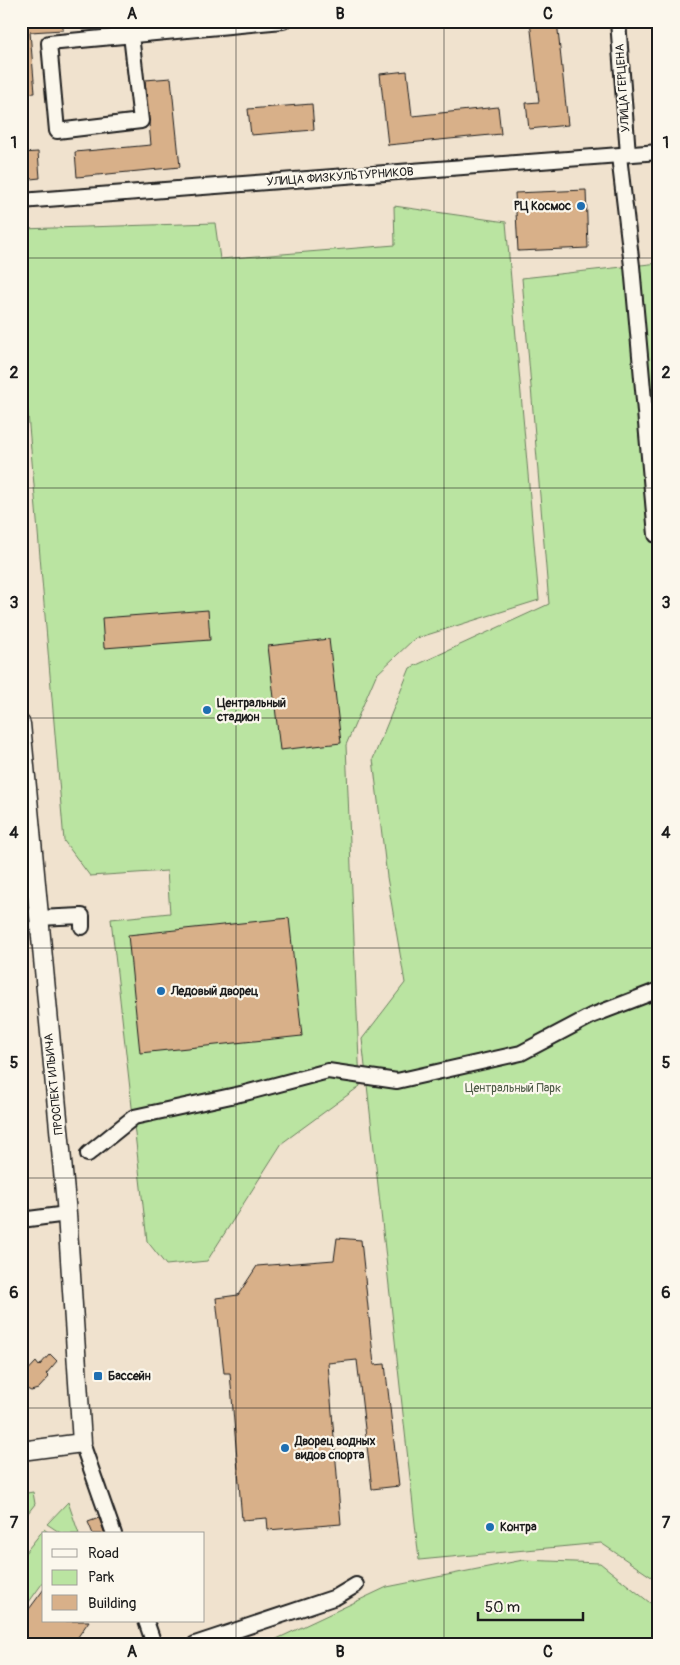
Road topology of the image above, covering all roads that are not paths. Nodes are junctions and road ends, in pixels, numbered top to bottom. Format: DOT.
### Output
graph roads {
  1 [pos="116,21"];
  2 [pos="283,21"];
  3 [pos="618,21"];
  4 [pos="125,36"];
  5 [pos="659,152"];
  6 [pos="624,155"];
  7 [pos="21,201"];
  8 [pos="656,535"];
  9 [pos="21,724"];
  10 [pos="27,855"];
  11 [pos="38,918"];
  12 [pos="82,927"];
  13 [pos="659,990"];
  14 [pos="88,1154"];
  15 [pos="67,1214"];
  16 [pos="21,1220"];
  17 [pos="82,1444"];
  18 [pos="21,1452"];
  19 [pos="113,1532"];
  20 [pos="356,1585"];
  21 [pos="146,1622"];
  22 [pos="207,1642"];
  23 [pos="154,1644"];
  1 -- 4 [label="street"];
  2 -- 4 [label="street"];
  3 -- 6 [label="street, УЛИЦА ГЕРЦЕНА"];
  4 -- 4 [label="street"];
  5 -- 6 [label="street, УЛИЦА ФИЗКУЛЬТУРНИКОВ"];
  6 -- 7 [label="street, УЛИЦА ФИЗКУЛЬТУРНИКОВ"];
  6 -- 8 [label="street, УЛИЦА ГЕРЦЕНА"];
  9 -- 10 [label="main road, ПРОСПЕКТ ИЛЬИЧА"];
  10 -- 11 [label="main road, ПРОСПЕКТ ИЛЬИЧА"];
  11 -- 12 [label="street"];
  11 -- 15 [label="main road, ПРОСПЕКТ ИЛЬИЧА"];
  13 -- 14 [label="street"];
  15 -- 16 [label="street"];
  15 -- 17 [label="main road, ПРОСПЕКТ ИЛЬИЧА"];
  17 -- 18 [label="main road"];
  17 -- 19 [label="street, ПРОСПЕКТ ИЛЬИЧА"];
  20 -- 22 [label="street"];
  21 -- 23 [label="street"];
}
